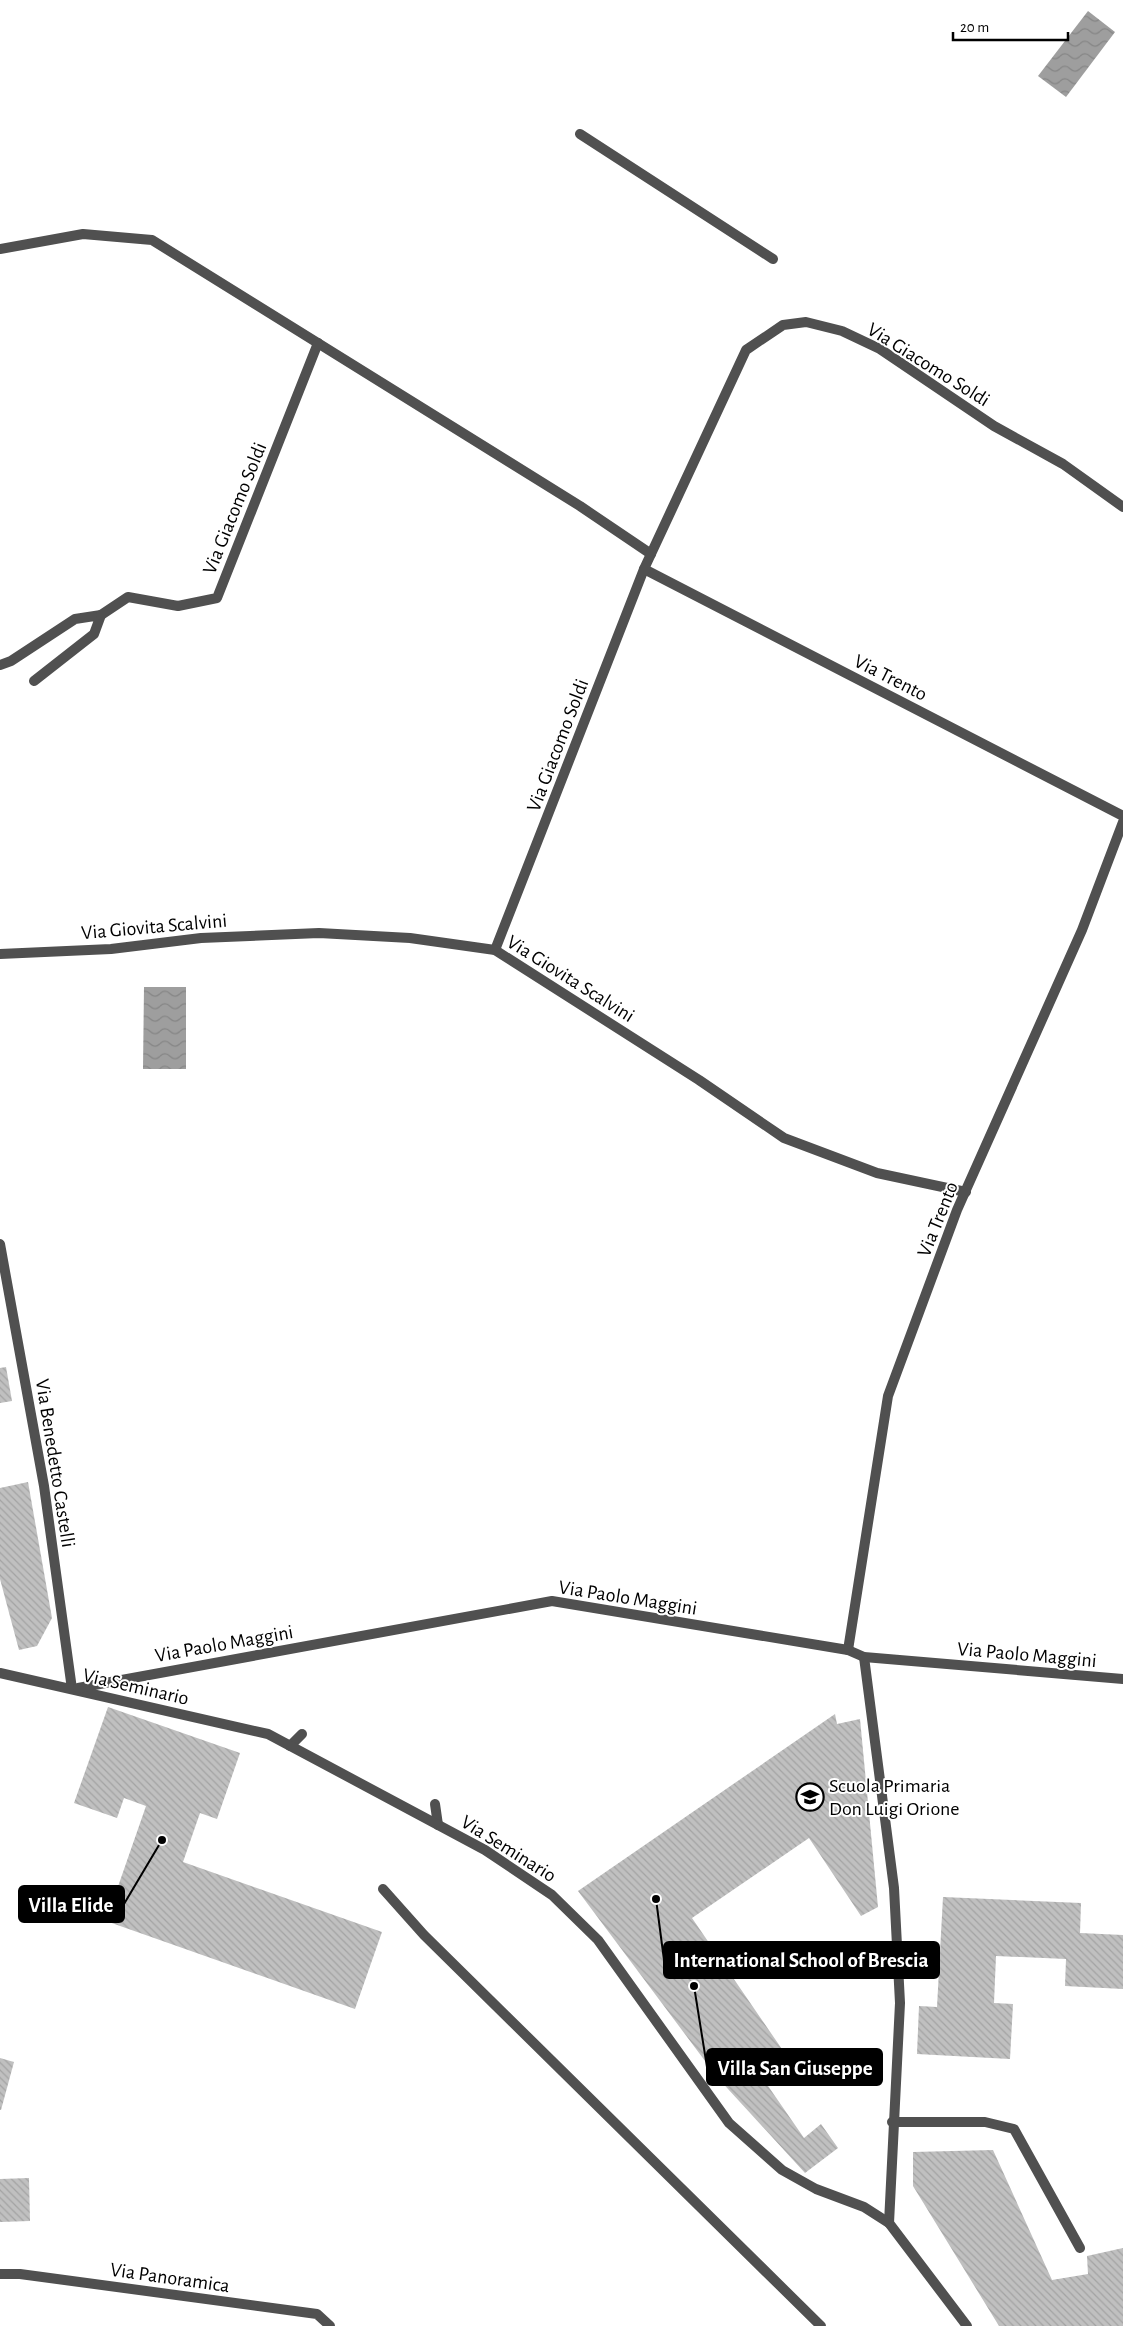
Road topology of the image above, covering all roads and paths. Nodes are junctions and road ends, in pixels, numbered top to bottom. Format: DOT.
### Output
graph roads {
  1 [pos="580,134"];
  2 [pos="0,249"];
  3 [pos="773,259"];
  4 [pos="318,343"];
  5 [pos="1123,508"];
  6 [pos="651,554"];
  7 [pos="644,569"];
  8 [pos="100,615"];
  9 [pos="0,665"];
  10 [pos="34,681"];
  11 [pos="1123,816"];
  12 [pos="1123,822"];
  13 [pos="495,950"];
  14 [pos="0,954"];
  15 [pos="966,1192"];
  16 [pos="0,1244"];
  17 [pos="848,1650"];
  18 [pos="864,1657"];
  19 [pos="0,1673"];
  20 [pos="1123,1679"];
  21 [pos="72,1689"];
  22 [pos="302,1734"];
  23 [pos="290,1746"];
  24 [pos="435,1804"];
  25 [pos="438,1825"];
  26 [pos="383,1889"];
  27 [pos="892,2122"];
  28 [pos="889,2222"];
  29 [pos="1080,2248"];
  30 [pos="0,2274"];
  31 [pos="330,2326"];
  32 [pos="821,2326"];
  33 [pos="967,2326"];
  1 -- 3 [label="street"];
  2 -- 4 [label="street"];
  4 -- 6 [label="street"];
  4 -- 8 [label="street, Via Giacomo Soldi"];
  5 -- 6 [label="street, Via Giacomo Soldi"];
  6 -- 7 [label="street, Via Giacomo Soldi"];
  7 -- 11 [label="street, Via Trento"];
  7 -- 13 [label="street, Via Giacomo Soldi"];
  8 -- 9 [label="street"];
  8 -- 10 [label="street"];
  12 -- 15 [label="street, Via Trento"];
  13 -- 14 [label="street, Via Giovita Scalvini"];
  13 -- 15 [label="street, Via Giovita Scalvini"];
  15 -- 17 [label="street, Via Trento"];
  16 -- 21 [label="street, Via Benedetto Castelli"];
  17 -- 18 [label="street, Via Paolo Maggini"];
  17 -- 21 [label="street, Via Paolo Maggini"];
  18 -- 20 [label="street, Via Paolo Maggini"];
  18 -- 27 [label="street"];
  19 -- 21 [label="street, Via Seminario"];
  21 -- 23 [label="street, Via Seminario"];
  22 -- 23 [label="street"];
  23 -- 25 [label="street, Via Seminario"];
  24 -- 25 [label="street"];
  25 -- 28 [label="street, Via Seminario"];
  26 -- 32 [label="street"];
  27 -- 28 [label="street"];
  27 -- 29 [label="street"];
  28 -- 33 [label="street"];
  30 -- 31 [label="street, Via Panoramica"];
}
